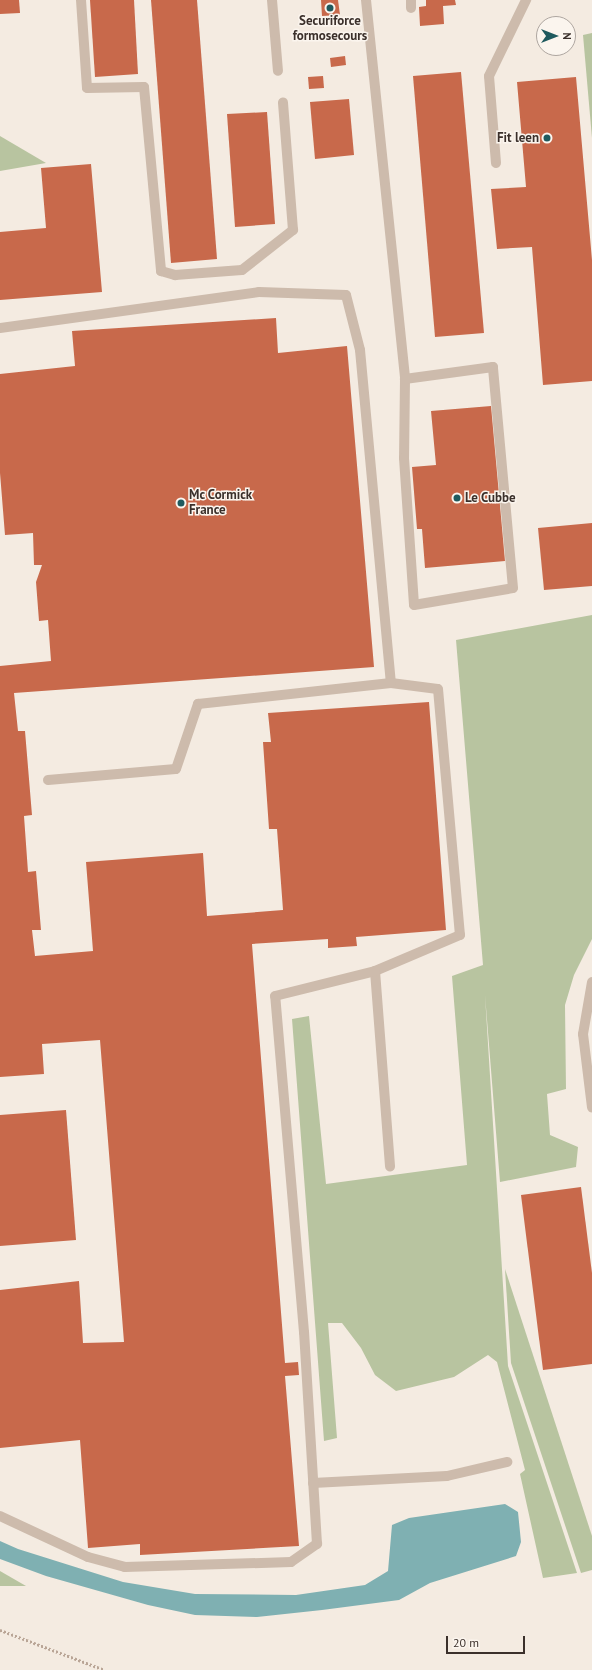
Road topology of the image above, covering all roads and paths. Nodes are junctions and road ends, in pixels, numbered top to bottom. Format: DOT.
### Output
graph roads {
  1 [pos="81,0"];
  2 [pos="272,0"];
  3 [pos="366,0"];
  4 [pos="524,1"];
  5 [pos="278,71"];
  6 [pos="283,102"];
  7 [pos="496,163"];
  8 [pos="0,328"];
  9 [pos="406,379"];
  10 [pos="391,683"];
  11 [pos="48,780"];
  12 [pos="375,971"];
  13 [pos="592,982"];
  14 [pos="592,1107"];
  15 [pos="390,1166"];
  16 [pos="507,1462"];
  17 [pos="313,1483"];
  18 [pos="0,1516"];
  19 [pos="0,1630"];
  20 [pos="105,1670"];
  1 -- 6 [label="lane"];
  2 -- 5 [label="lane"];
  3 -- 9 [label="lane"];
  4 -- 7 [label="lane"];
  8 -- 10 [label="lane"];
  9 -- 9 [label="lane"];
  10 -- 11 [label="lane"];
  10 -- 12 [label="lane"];
  12 -- 15 [label="lane"];
  12 -- 17 [label="lane"];
  13 -- 14 [label="lane"];
  16 -- 17 [label="lane"];
  17 -- 18 [label="lane"];
  19 -- 20 [label="path"];
}
